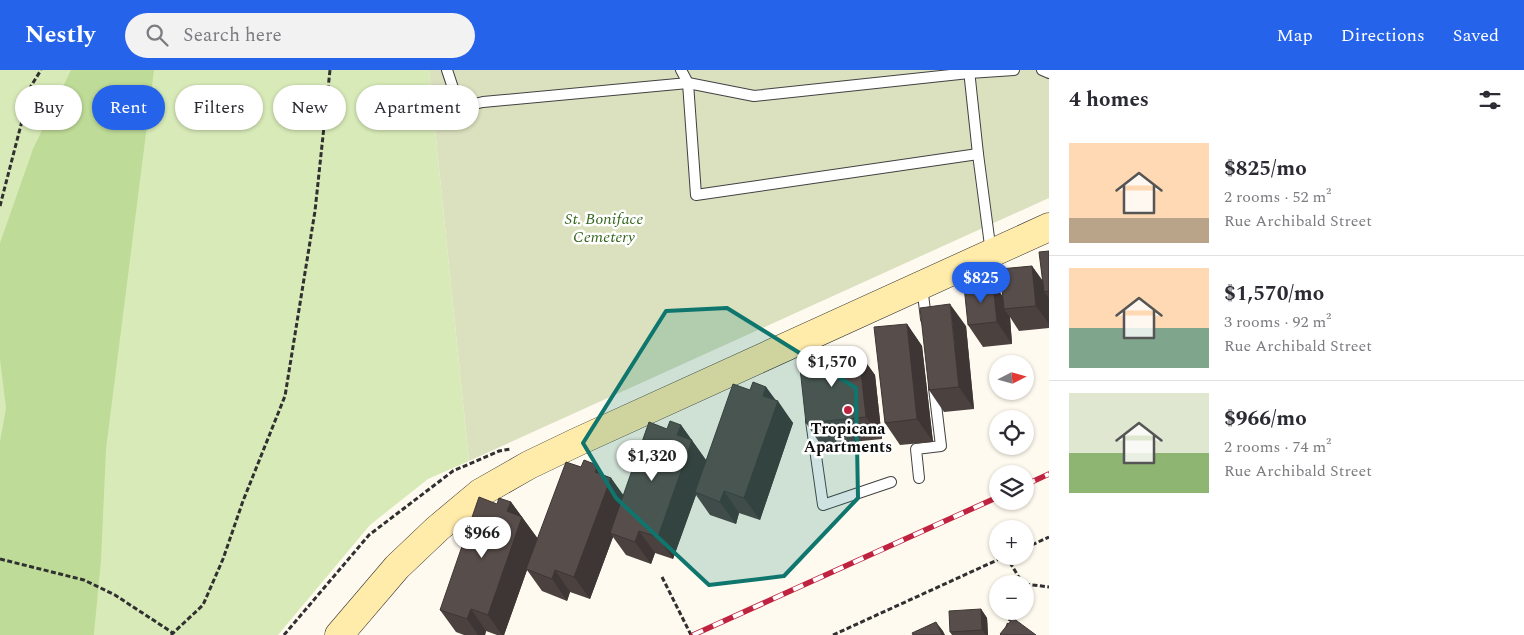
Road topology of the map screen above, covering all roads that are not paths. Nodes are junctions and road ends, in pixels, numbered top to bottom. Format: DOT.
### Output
graph roads {
  1 [pos="447,70"];
  2 [pos="681,70"];
  3 [pos="1014,70"];
  4 [pos="1042,70"];
  5 [pos="969,72"];
  6 [pos="1049,73"];
  7 [pos="688,83"];
  8 [pos="978,154"];
  9 [pos="1049,227"];
  10 [pos="991,254"];
  11 [pos="922,285"];
  12 [pos="927,329"];
  13 [pos="933,378"];
  14 [pos="809,412"];
  15 [pos="918,478"];
  16 [pos="891,482"];
  17 [pos="339,635"];
  1 -- 7 [label="lane"];
  2 -- 7 [label="lane"];
  3 -- 5 [label="lane"];
  4 -- 6 [label="lane"];
  5 -- 7 [label="lane"];
  5 -- 8 [label="lane"];
  7 -- 8 [label="lane"];
  8 -- 10 [label="lane"];
  9 -- 10 [label="main road"];
  10 -- 11 [label="main road"];
  11 -- 12 [label="lane"];
  11 -- 17 [label="main road"];
  13 -- 15 [label="lane"];
  14 -- 16 [label="lane"];
}
